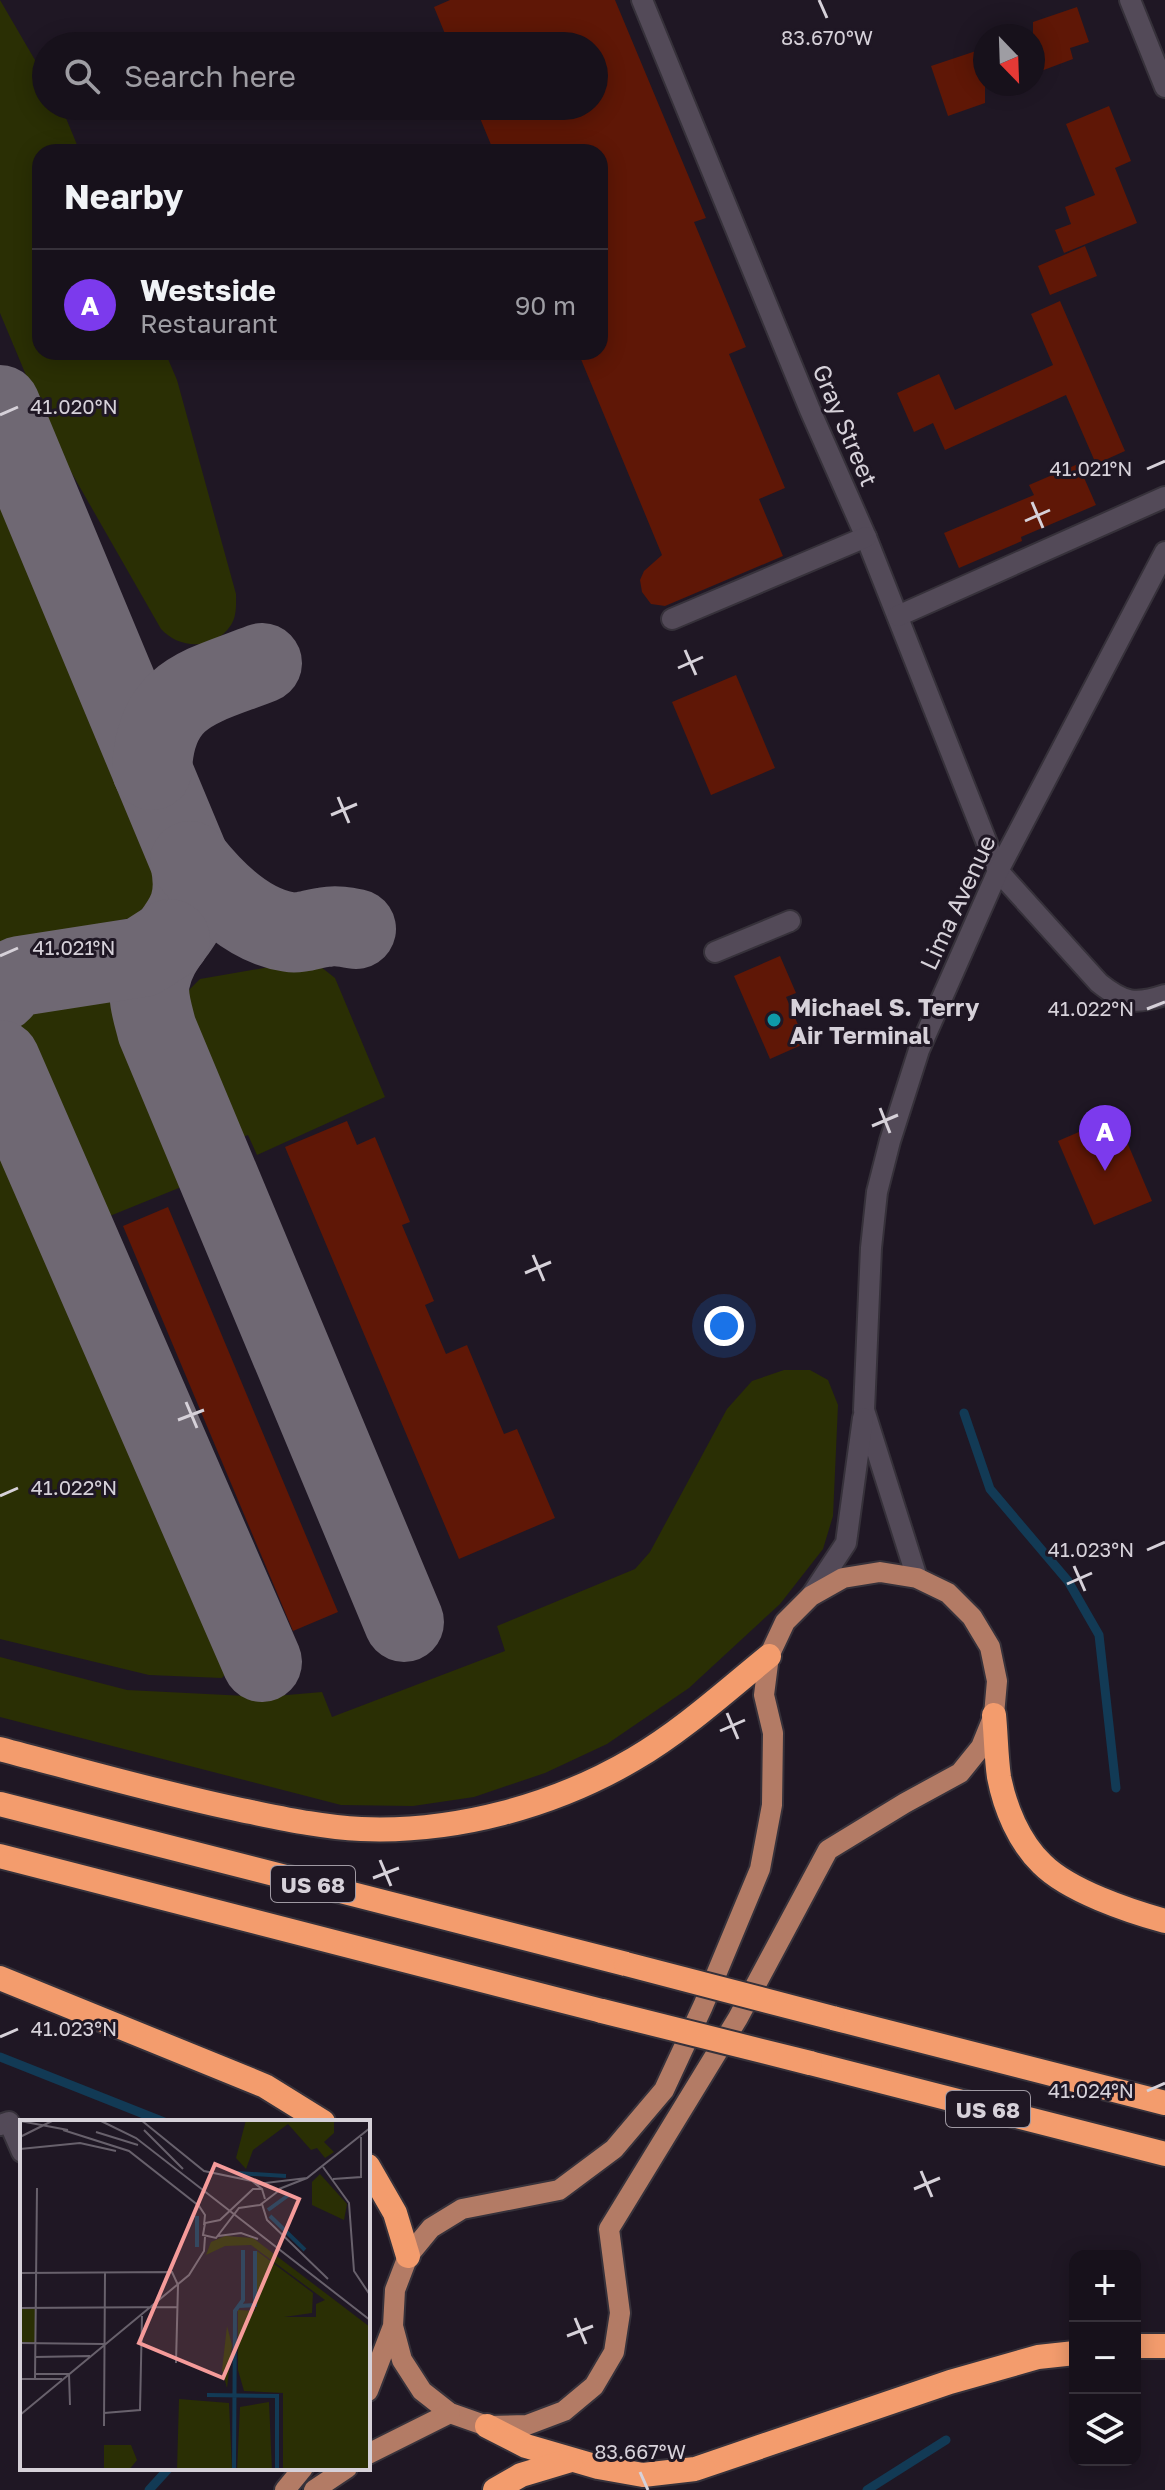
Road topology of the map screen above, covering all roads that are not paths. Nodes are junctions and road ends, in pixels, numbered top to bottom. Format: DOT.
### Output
graph roads {
  1 [pos="642,0"];
  2 [pos="1130,0"];
  3 [pos="1165,87"];
  4 [pos="1165,497"];
  5 [pos="866,537"];
  6 [pos="1165,552"];
  7 [pos="898,616"];
  8 [pos="672,619"];
  9 [pos="998,871"];
  10 [pos="790,921"];
  11 [pos="715,952"];
  12 [pos="1165,995"];
  13 [pos="864,1410"];
  14 [pos="917,1578"];
  15 [pos="811,1596"];
  16 [pos="769,1656"];
  17 [pos="994,1715"];
  18 [pos="0,1749"];
  19 [pos="0,1804"];
  20 [pos="0,1856"];
  21 [pos="1165,1921"];
  22 [pos="0,1978"];
  23 [pos="1165,2103"];
  24 [pos="320,2120"];
  25 [pos="0,2125"];
  26 [pos="20,2147"];
  27 [pos="1165,2154"];
  28 [pos="370,2169"];
  29 [pos="408,2256"];
  30 [pos="393,2326"];
  31 [pos="1141,2346"];
  32 [pos="1165,2346"];
  33 [pos="1069,2354"];
  34 [pos="370,2386"];
  35 [pos="450,2413"];
  36 [pos="487,2426"];
  37 [pos="370,2453"];
  38 [pos="571,2460"];
  39 [pos="301,2470"];
  40 [pos="344,2470"];
  41 [pos="285,2490"];
  42 [pos="314,2490"];
  43 [pos="495,2490"];
  1 -- 5 [label="street, Gray Street"];
  2 -- 3 [label="street"];
  4 -- 7 [label="street"];
  5 -- 7 [label="street, Gray Street"];
  5 -- 8 [label="street"];
  6 -- 9 [label="street, Lima Avenue"];
  7 -- 9 [label="street, Gray Street"];
  9 -- 12 [label="street"];
  9 -- 13 [label="street, Lima Avenue"];
  10 -- 11 [label="street"];
  13 -- 14 [label="street, Lima Avenue"];
  13 -- 15 [label="street"];
  14 -- 15 [label="main road"];
  14 -- 17 [label="main road"];
  15 -- 16 [label="main road"];
  16 -- 18 [label="highway"];
  16 -- 29 [label="main road"];
  17 -- 21 [label="highway"];
  17 -- 36 [label="main road"];
  19 -- 23 [label="highway, US 68, bridge"];
  20 -- 27 [label="highway, US 68, bridge"];
  22 -- 24 [label="highway"];
  25 -- 26 [label="street"];
  28 -- 29 [label="highway"];
  29 -- 30 [label="main road"];
  30 -- 34 [label="main road"];
  30 -- 35 [label="main road"];
  31 -- 32 [label="highway"];
  33 -- 38 [label="highway"];
  35 -- 36 [label="main road"];
  35 -- 37 [label="main road"];
  36 -- 38 [label="highway"];
  38 -- 43 [label="highway"];
  39 -- 41 [label="main road"];
  40 -- 42 [label="main road"];
}
